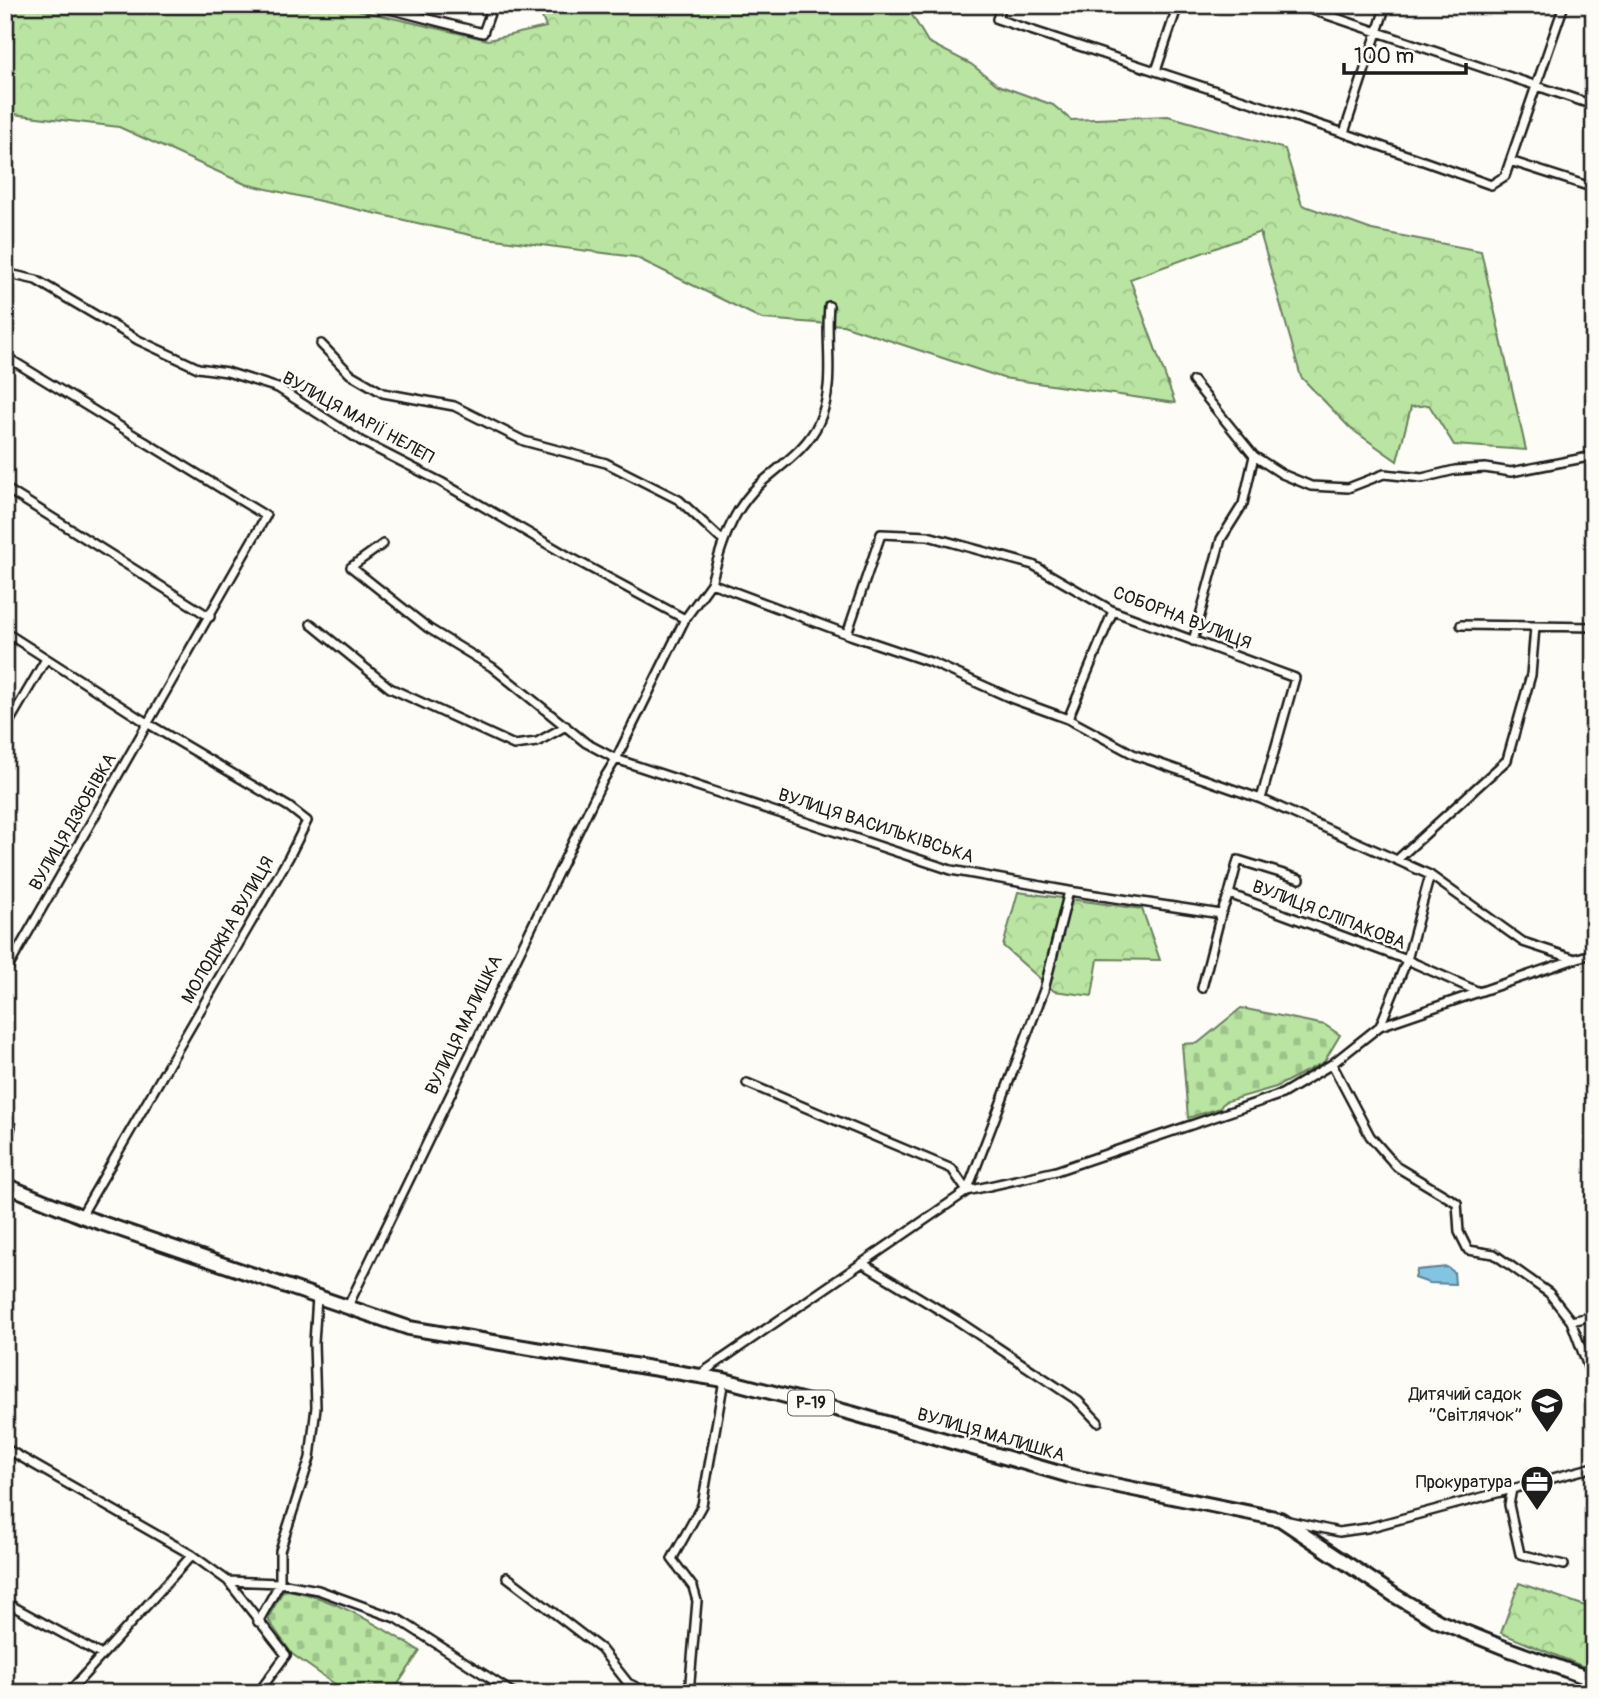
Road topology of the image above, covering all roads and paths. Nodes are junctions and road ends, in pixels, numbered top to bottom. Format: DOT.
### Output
graph roads {
  1 [pos="374,5"];
  2 [pos="493,5"];
  3 [pos="1002,5"];
  4 [pos="1178,5"];
  5 [pos="1297,5"];
  6 [pos="1386,5"];
  7 [pos="1564,5"];
  8 [pos="1377,32"];
  9 [pos="1156,71"];
  10 [pos="1538,87"];
  11 [pos="1592,105"];
  12 [pos="1344,133"];
  13 [pos="1510,161"];
  14 [pos="1594,188"];
  15 [pos="5,273"];
  16 [pos="829,306"];
  17 [pos="321,344"];
  18 [pos="5,356"];
  19 [pos="1193,381"];
  20 [pos="1254,456"];
  21 [pos="1594,456"];
  22 [pos="5,488"];
  23 [pos="722,540"];
  24 [pos="383,544"];
  25 [pos="711,583"];
  26 [pos="1113,611"];
  27 [pos="210,617"];
  28 [pos="685,619"];
  29 [pos="311,624"];
  30 [pos="1461,625"];
  31 [pos="1535,627"];
  32 [pos="1594,627"];
  33 [pos="5,632"];
  34 [pos="847,634"];
  35 [pos="1192,641"];
  36 [pos="46,659"];
  37 [pos="1068,719"];
  38 [pos="147,723"];
  39 [pos="566,726"];
  40 [pos="5,729"];
  41 [pos="616,759"];
  42 [pos="1261,799"];
  43 [pos="1398,859"];
  44 [pos="1430,875"];
  45 [pos="1300,879"];
  46 [pos="1069,891"];
  47 [pos="1229,894"];
  48 [pos="1221,914"];
  49 [pos="1594,953"];
  50 [pos="1575,959"];
  51 [pos="1407,960"];
  52 [pos="5,973"];
  53 [pos="1202,988"];
  54 [pos="1479,992"];
  55 [pos="1380,1026"];
  56 [pos="1332,1064"];
  57 [pos="747,1083"];
  58 [pos="5,1123"];
  59 [pos="5,1147"];
  60 [pos="5,1185"];
  61 [pos="967,1191"];
  62 [pos="81,1216"];
  63 [pos="862,1263"];
  64 [pos="317,1297"];
  65 [pos="347,1308"];
  66 [pos="1594,1316"];
  67 [pos="1571,1321"];
  68 [pos="699,1376"];
  69 [pos="724,1380"];
  70 [pos="1594,1383"];
  71 [pos="1098,1422"];
  72 [pos="5,1448"];
  73 [pos="1594,1467"];
  74 [pos="1512,1489"];
  75 [pos="1280,1519"];
  76 [pos="192,1555"];
  77 [pos="1564,1565"];
  78 [pos="507,1577"];
  79 [pos="228,1581"];
  80 [pos="280,1583"];
  81 [pos="5,1602"];
  82 [pos="258,1622"];
  83 [pos="100,1654"];
  84 [pos="1594,1680"];
  85 [pos="68,1693"];
  86 [pos="258,1693"];
  87 [pos="513,1693"];
  88 [pos="648,1693"];
  89 [pos="689,1693"];
  1 -- 2 [label="street"];
  3 -- 9 [label="street"];
  4 -- 9 [label="street"];
  5 -- 8 [label="street"];
  6 -- 8 [label="street"];
  7 -- 10 [label="street"];
  8 -- 10 [label="street"];
  8 -- 12 [label="street"];
  9 -- 12 [label="street"];
  10 -- 11 [label="street"];
  10 -- 13 [label="street"];
  12 -- 13 [label="street"];
  13 -- 14 [label="street"];
  15 -- 28 [label="street, ВУЛИЦЯ МАРІЇ НЕЛЕП"];
  16 -- 23 [label="street"];
  17 -- 23 [label="street, ВУЛИЦЯ МАРІЇ НЕЛЕП"];
  18 -- 27 [label="street, ВУЛИЦЯ ДЗЮБІВКА"];
  19 -- 20 [label="street"];
  20 -- 21 [label="street"];
  20 -- 35 [label="street"];
  22 -- 27 [label="street"];
  23 -- 25 [label="street"];
  24 -- 39 [label="street, ВУЛИЦЯ ВАСИЛЬКІВСЬКА"];
  25 -- 28 [label="street"];
  25 -- 34 [label="street"];
  26 -- 34 [label="street, СОБОРНА ВУЛИЦЯ"];
  26 -- 35 [label="street, СОБОРНА ВУЛИЦЯ"];
  26 -- 37 [label="street"];
  27 -- 38 [label="street, ВУЛИЦЯ ДЗЮБІВКА"];
  28 -- 41 [label="street"];
  29 -- 39 [label="street"];
  30 -- 31 [label="street"];
  31 -- 32 [label="street"];
  31 -- 43 [label="street"];
  33 -- 36 [label="street"];
  34 -- 37 [label="street"];
  35 -- 42 [label="street, СОБОРНА ВУЛИЦЯ"];
  36 -- 38 [label="street"];
  36 -- 40 [label="street"];
  37 -- 42 [label="street"];
  38 -- 52 [label="street, ВУЛИЦЯ ДЗЮБІВКА"];
  38 -- 62 [label="street, МОЛОДІЖНА ВУЛИЦЯ"];
  39 -- 41 [label="street, ВУЛИЦЯ ВАСИЛЬКІВСЬКА"];
  41 -- 46 [label="street, ВУЛИЦЯ ВАСИЛЬКІВСЬКА"];
  41 -- 65 [label="street, ВУЛИЦЯ МАЛИШКА"];
  42 -- 43 [label="street"];
  43 -- 44 [label="street"];
  44 -- 50 [label="street"];
  44 -- 51 [label="street"];
  45 -- 47 [label="street"];
  46 -- 48 [label="street, ВУЛИЦЯ ВАСИЛЬКІВСЬКА"];
  46 -- 61 [label="street"];
  47 -- 48 [label="street, ВУЛИЦЯ СЛІПАКОВА"];
  47 -- 51 [label="street, ВУЛИЦЯ СЛІПАКОВА"];
  48 -- 53 [label="street, ВУЛИЦЯ СЛІПАКОВА"];
  49 -- 50 [label="street"];
  50 -- 54 [label="street"];
  51 -- 54 [label="street"];
  51 -- 55 [label="street, ВУЛИЦЯ СЛІПАКОВА"];
  54 -- 55 [label="street"];
  55 -- 56 [label="street"];
  56 -- 61 [label="street"];
  56 -- 67 [label="street"];
  57 -- 61 [label="street"];
  58 -- 59 [label="street"];
  60 -- 62 [label="main road, ВУЛИЦЯ МАЛИШКА / Р-19"];
  61 -- 63 [label="street"];
  62 -- 64 [label="main road, ВУЛИЦЯ МАЛИШКА / Р-19"];
  63 -- 68 [label="street"];
  63 -- 71 [label="street"];
  64 -- 65 [label="main road, ВУЛИЦЯ МАЛИШКА / Р-19"];
  64 -- 80 [label="street"];
  65 -- 68 [label="main road, ВУЛИЦЯ МАЛИШКА / Р-19"];
  66 -- 67 [label="street"];
  67 -- 70 [label="street"];
  68 -- 69 [label="main road, ВУЛИЦЯ МАЛИШКА / Р-19"];
  69 -- 75 [label="main road, ВУЛИЦЯ МАЛИШКА / Р-19"];
  69 -- 89 [label="street"];
  72 -- 76 [label="street"];
  73 -- 74 [label="street"];
  74 -- 75 [label="street"];
  74 -- 77 [label="street"];
  75 -- 84 [label="main road, ВУЛИЦЯ МАЛИШКА / Р-19"];
  76 -- 79 [label="street"];
  76 -- 83 [label="street"];
  78 -- 88 [label="street"];
  79 -- 80 [label="street"];
  79 -- 82 [label="street"];
  80 -- 82 [label="street"];
  80 -- 87 [label="street"];
  81 -- 83 [label="street"];
  82 -- 86 [label="street"];
  83 -- 85 [label="street"];
}
